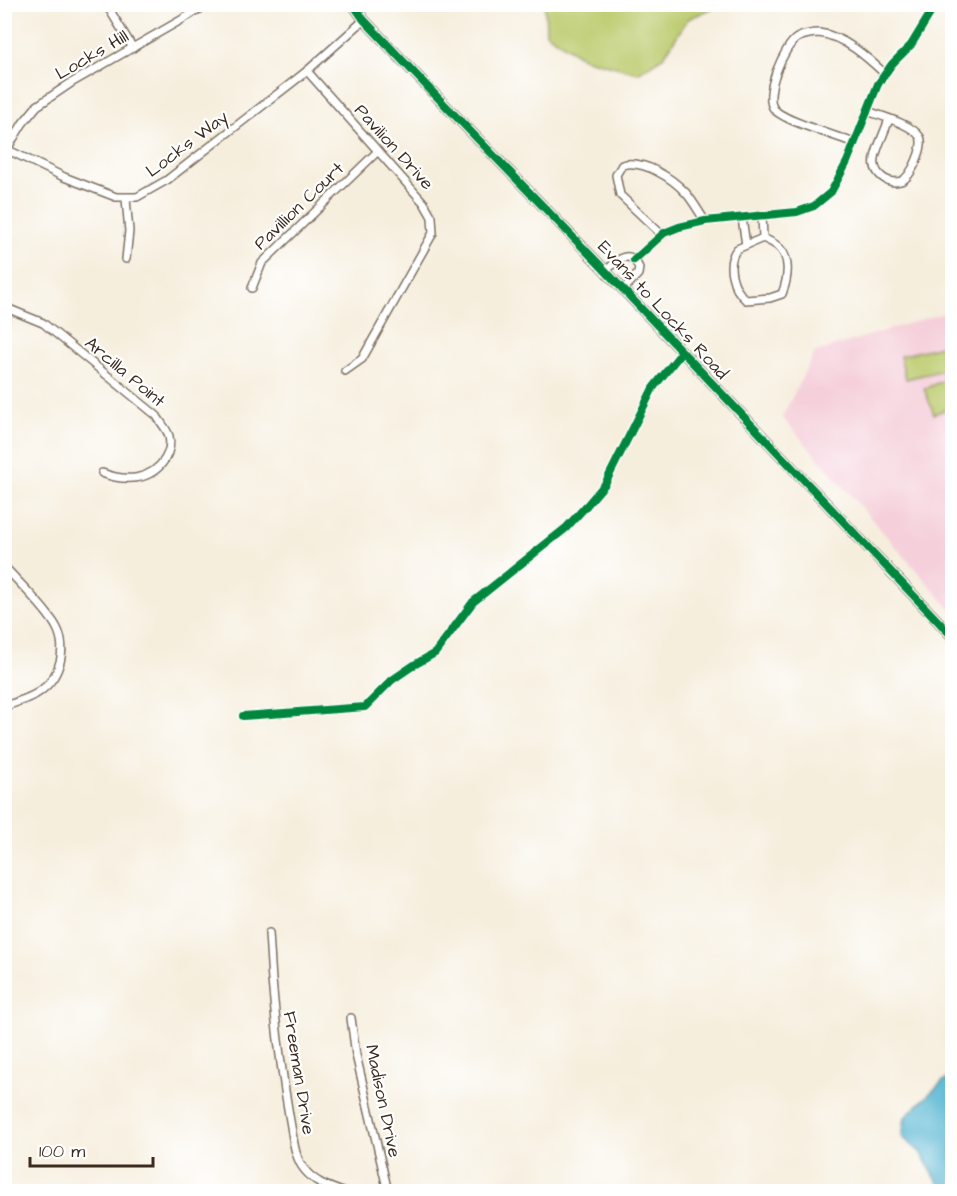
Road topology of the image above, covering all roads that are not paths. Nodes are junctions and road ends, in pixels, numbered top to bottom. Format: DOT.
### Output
graph roads {
  1 [pos="106,4"];
  2 [pos="209,4"];
  3 [pos="353,4"];
  4 [pos="936,4"];
  5 [pos="364,20"];
  6 [pos="133,48"];
  7 [pos="307,71"];
  8 [pos="885,74"];
  9 [pos="867,111"];
  10 [pos="889,120"];
  11 [pos="854,142"];
  12 [pos="6,149"];
  13 [pos="377,152"];
  14 [pos="126,198"];
  15 [pos="762,215"];
  16 [pos="742,218"];
  17 [pos="705,221"];
  18 [pos="662,235"];
  19 [pos="763,238"];
  20 [pos="746,245"];
  21 [pos="126,259"];
  22 [pos="634,260"];
  23 [pos="606,271"];
  24 [pos="252,288"];
  25 [pos="623,290"];
  26 [pos="7,308"];
  27 [pos="4,323"];
  28 [pos="682,352"];
  29 [pos="345,371"];
  30 [pos="102,473"];
  31 [pos="4,566"];
  32 [pos="952,636"];
  33 [pos="4,707"];
  34 [pos="243,716"];
  35 [pos="269,933"];
  36 [pos="351,1017"];
  37 [pos="343,1191"];
  38 [pos="388,1191"];
  1 -- 6 [label="street"];
  2 -- 6 [label="street, Locks Hill"];
  3 -- 5 [label="street, Evans to Locks Road"];
  4 -- 8 [label="street"];
  5 -- 7 [label="street, Locks Way"];
  5 -- 23 [label="street, Evans to Locks Road"];
  6 -- 12 [label="street, Locks Hill"];
  7 -- 13 [label="street, Pavilion Drive"];
  7 -- 14 [label="street, Locks Way"];
  8 -- 9 [label="street"];
  8 -- 11 [label="street"];
  9 -- 10 [label="street"];
  9 -- 11 [label="street"];
  10 -- 10 [label="street"];
  11 -- 15 [label="street"];
  12 -- 14 [label="street"];
  13 -- 24 [label="street, Pavillion Court"];
  13 -- 29 [label="street, Pavilion Drive"];
  14 -- 21 [label="street"];
  15 -- 16 [label="street"];
  15 -- 19 [label="street"];
  16 -- 17 [label="street"];
  16 -- 20 [label="street"];
  17 -- 18 [label="street"];
  17 -- 18 [label="street"];
  18 -- 22 [label="street"];
  19 -- 20 [label="street"];
  19 -- 20 [label="street"];
  22 -- 23 [label="street"];
  22 -- 25 [label="street"];
  23 -- 25 [label="street, Evans to Locks Road"];
  25 -- 28 [label="street, Evans to Locks Road"];
  26 -- 27 [label="street"];
  26 -- 30 [label="street, Arcilla Point"];
  28 -- 32 [label="street, Evans to Locks Road"];
  28 -- 34 [label="street"];
  31 -- 33 [label="street"];
  35 -- 37 [label="street, Freeman Drive"];
  36 -- 38 [label="street, Madison Drive"];
}
